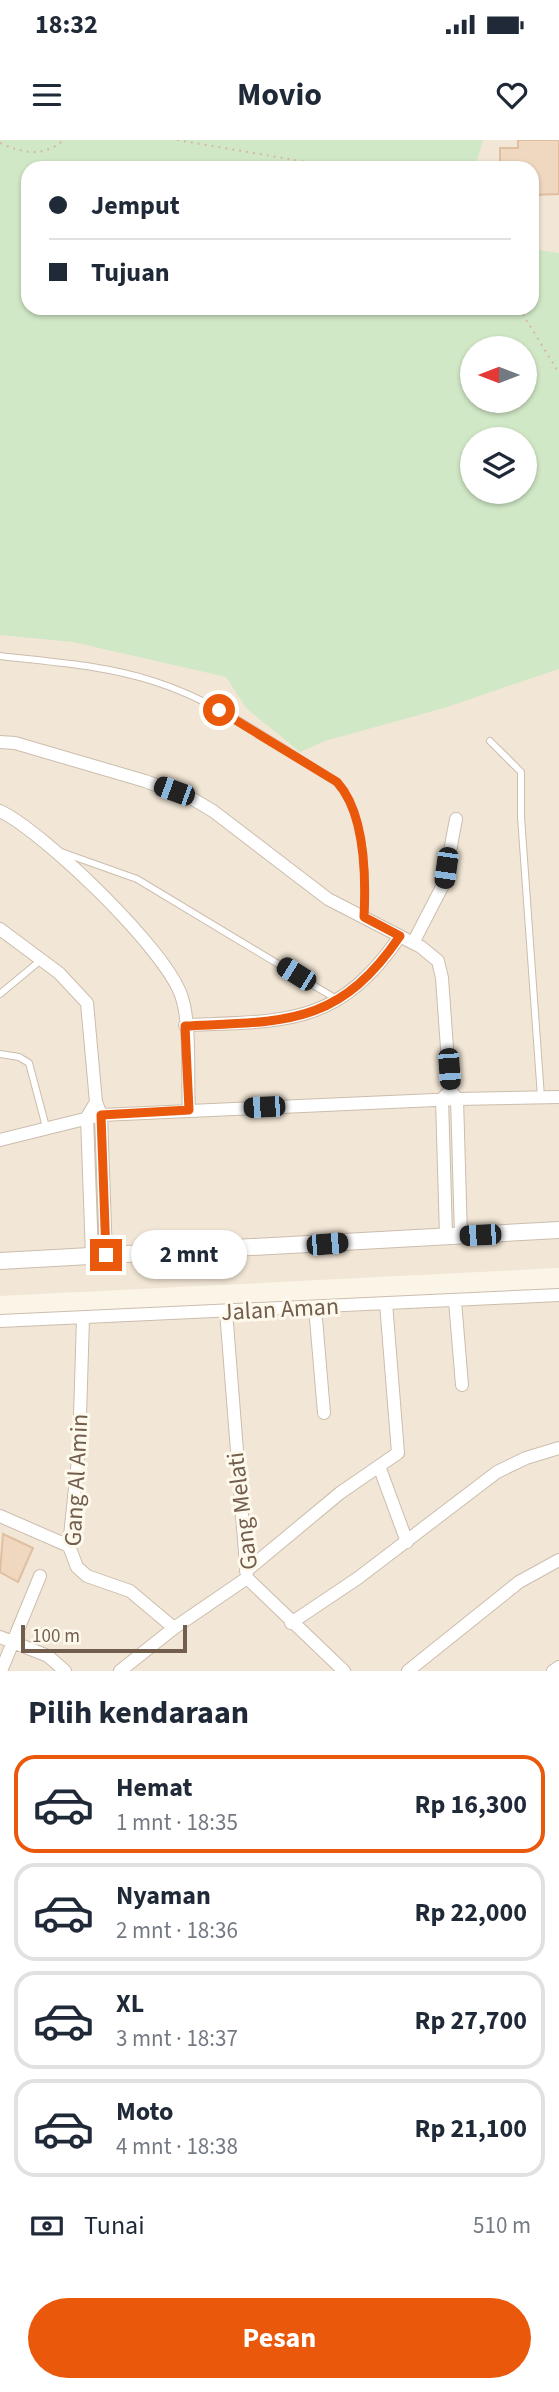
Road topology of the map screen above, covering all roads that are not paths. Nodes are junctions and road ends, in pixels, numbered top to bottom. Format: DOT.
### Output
graph roads {
  1 [pos="0,656"];
  2 [pos="490,741"];
  3 [pos="0,742"];
  4 [pos="0,811"];
  5 [pos="456,819"];
  6 [pos="56,851"];
  7 [pos="364,917"];
  8 [pos="0,929"];
  9 [pos="400,936"];
  10 [pos="413,943"];
  11 [pos="43,959"];
  12 [pos="0,994"];
  13 [pos="338,1000"];
  14 [pos="185,1026"];
  15 [pos="0,1054"];
  16 [pos="450,1096"];
  17 [pos="541,1097"];
  18 [pos="559,1097"];
  19 [pos="96,1102"];
  20 [pos="189,1110"];
  21 [pos="101,1115"];
  22 [pos="87,1117"];
  23 [pos="46,1127"];
  24 [pos="0,1140"];
  25 [pos="559,1230"];
  26 [pos="453,1236"];
  27 [pos="99,1256"];
  28 [pos="0,1261"];
  29 [pos="559,1295"];
  30 [pos="455,1301"];
  31 [pos="386,1303"];
  32 [pos="315,1307"];
  33 [pos="226,1311"];
  34 [pos="83,1318"];
  35 [pos="0,1321"];
  36 [pos="462,1385"];
  37 [pos="324,1413"];
  38 [pos="559,1448"];
  39 [pos="379,1466"];
  40 [pos="0,1516"];
  41 [pos="407,1542"];
  42 [pos="69,1546"];
  43 [pos="559,1560"];
  44 [pos="246,1574"];
  45 [pos="40,1576"];
  46 [pos="291,1623"];
  47 [pos="174,1628"];
  48 [pos="0,1637"];
  49 [pos="15,1643"];
  50 [pos="559,1667"];
  51 [pos="129,1668"];
  52 [pos="1,1671"];
  53 [pos="65,1671"];
  54 [pos="344,1671"];
  55 [pos="408,1671"];
  56 [pos="553,1671"];
  1 -- 7 [label="lane"];
  2 -- 17 [label="lane"];
  3 -- 7 [label="street"];
  4 -- 6 [label="street"];
  5 -- 10 [label="street"];
  6 -- 13 [label="lane"];
  6 -- 14 [label="street"];
  7 -- 9 [label="street"];
  8 -- 11 [label="street"];
  9 -- 10 [label="street"];
  9 -- 13 [label="street"];
  10 -- 16 [label="street"];
  11 -- 12 [label="lane"];
  11 -- 19 [label="street"];
  13 -- 14 [label="street"];
  14 -- 20 [label="street"];
  15 -- 23 [label="lane"];
  16 -- 17 [label="street"];
  16 -- 20 [label="street"];
  16 -- 26 [label="street"];
  17 -- 18 [label="street"];
  19 -- 21 [label="street"];
  19 -- 22 [label="street"];
  20 -- 21 [label="street"];
  21 -- 22 [label="street"];
  21 -- 27 [label="street"];
  22 -- 23 [label="street"];
  22 -- 27 [label="street"];
  23 -- 24 [label="street"];
  25 -- 26 [label="street"];
  26 -- 27 [label="street"];
  27 -- 28 [label="street"];
  29 -- 30 [label="street, Jalan Aman"];
  30 -- 31 [label="street, Jalan Aman"];
  30 -- 36 [label="street"];
  31 -- 32 [label="street, Jalan Aman"];
  31 -- 39 [label="street"];
  32 -- 33 [label="street, Jalan Aman"];
  32 -- 37 [label="street"];
  33 -- 34 [label="street, Jalan Aman"];
  33 -- 44 [label="street, Gang Melati"];
  34 -- 35 [label="street, Jalan Aman"];
  34 -- 42 [label="street, Gang Al Amin"];
  38 -- 41 [label="street"];
  39 -- 41 [label="street"];
  39 -- 44 [label="street"];
  40 -- 42 [label="street"];
  41 -- 46 [label="street"];
  42 -- 47 [label="street, Gang Al Amin"];
  43 -- 55 [label="street"];
  44 -- 46 [label="street, Gang Melati"];
  44 -- 47 [label="street"];
  45 -- 49 [label="street"];
  46 -- 54 [label="street, Gang Melati"];
  47 -- 51 [label="street"];
  48 -- 49 [label="street"];
  49 -- 52 [label="street"];
  49 -- 53 [label="street"];
  50 -- 56 [label="street"];
}
